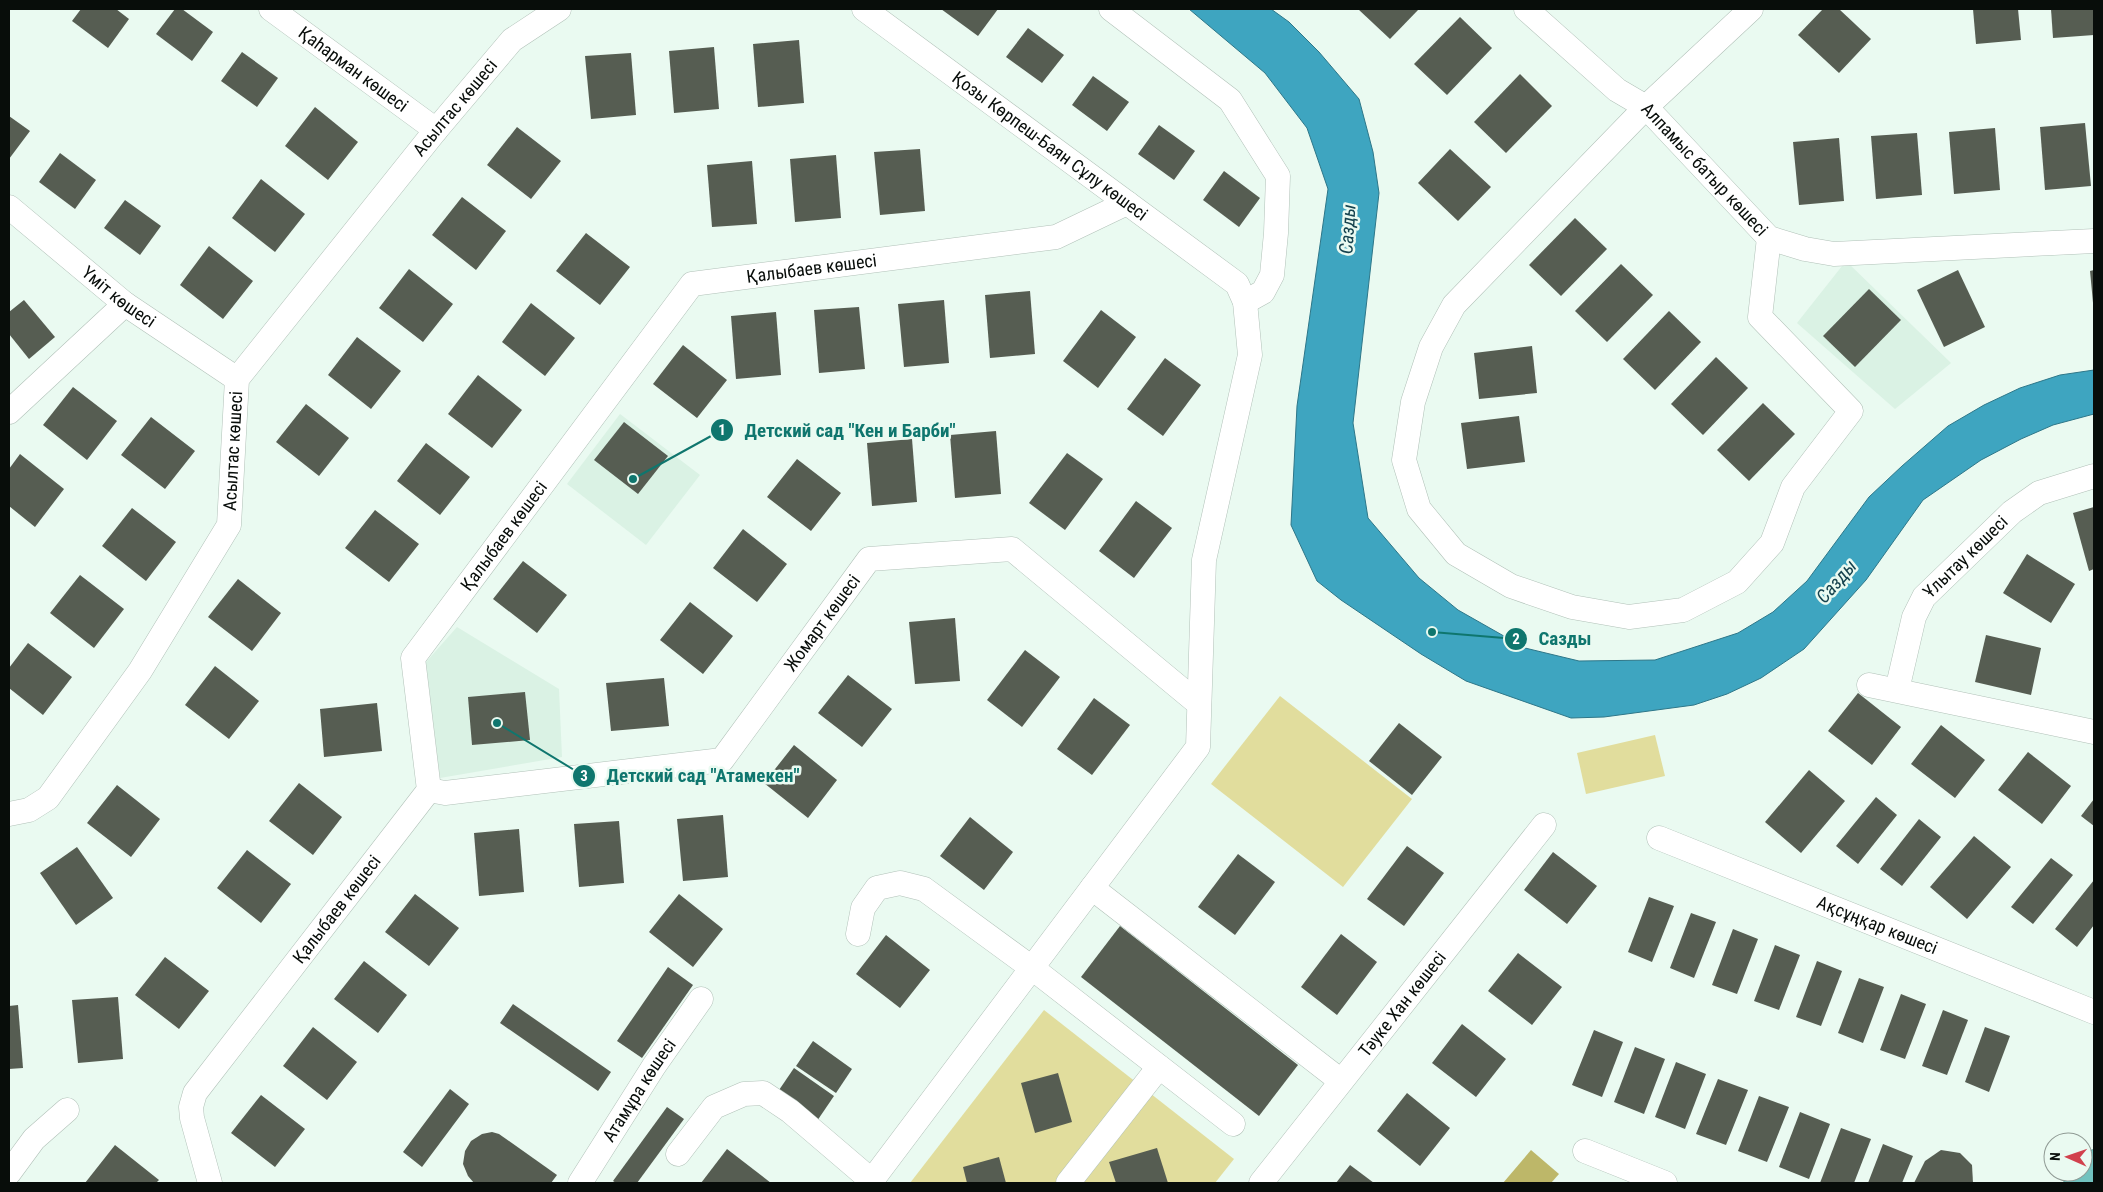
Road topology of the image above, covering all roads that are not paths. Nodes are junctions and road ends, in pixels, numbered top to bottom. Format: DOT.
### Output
graph roads {
  1 [pos="271,9"];
  2 [pos="559,9"];
  3 [pos="864,9"];
  4 [pos="1111,9"];
  5 [pos="1526,9"];
  6 [pos="1751,9"];
  7 [pos="1646,107"];
  8 [pos="436,130"];
  9 [pos="1127,203"];
  10 [pos="9,207"];
  11 [pos="1769,238"];
  12 [pos="2094,241"];
  13 [pos="1241,293"];
  14 [pos="125,304"];
  15 [pos="237,379"];
  16 [pos="9,412"];
  17 [pos="2094,476"];
  18 [pos="1869,685"];
  19 [pos="1897,690"];
  20 [pos="1199,704"];
  21 [pos="2094,732"];
  22 [pos="429,790"];
  23 [pos="9,814"];
  24 [pos="1544,825"];
  25 [pos="1660,838"];
  26 [pos="1092,888"];
  27 [pos="858,934"];
  28 [pos="1032,968"];
  29 [pos="701,999"];
  30 [pos="2094,1012"];
  31 [pos="1159,1067"];
  32 [pos="1341,1081"];
  33 [pos="67,1110"];
  34 [pos="1233,1124"];
  35 [pos="1585,1151"];
  36 [pos="678,1154"];
  37 [pos="2094,1164"];
  38 [pos="9,1173"];
  39 [pos="871,1182"];
  40 [pos="210,1183"];
  41 [pos="580,1183"];
  42 [pos="1068,1183"];
  43 [pos="1261,1183"];
  44 [pos="1665,1183"];
  45 [pos="2078,1183"];
  1 -- 8 [label="street, Қаһарман көшесі"];
  2 -- 8 [label="street, Асылтас көшесі"];
  3 -- 9 [label="street, Қозы Көрпеш-Баян Сұлу көшесі"];
  4 -- 13 [label="street"];
  5 -- 7 [label="street, Алпамыс батыр көшесі"];
  6 -- 7 [label="street"];
  7 -- 11 [label="street, Алпамыс батыр көшесі"];
  7 -- 11 [label="street"];
  8 -- 15 [label="street, Асылтас көшесі"];
  9 -- 13 [label="street, Қозы Көрпеш-Баян Сұлу көшесі"];
  9 -- 22 [label="street, Қалыбаев көшесі"];
  10 -- 14 [label="street, Үміт көшесі"];
  11 -- 12 [label="street, Алпамыс батыр көшесі"];
  13 -- 20 [label="street"];
  14 -- 15 [label="street, Үміт көшесі"];
  14 -- 16 [label="street"];
  15 -- 23 [label="street, Асылтас көшесі"];
  17 -- 19 [label="street, Ұлытау көшесі"];
  18 -- 19 [label="street"];
  19 -- 21 [label="street"];
  20 -- 22 [label="street, Жомарт көшесі"];
  20 -- 26 [label="street"];
  22 -- 40 [label="street, Қалыбаев көшесі"];
  24 -- 32 [label="street, Тәуке Хан көшесі"];
  25 -- 30 [label="street, Ақсұңқар көшесі"];
  26 -- 28 [label="street"];
  26 -- 32 [label="street"];
  27 -- 28 [label="street"];
  28 -- 31 [label="street"];
  28 -- 39 [label="street"];
  29 -- 41 [label="street, Атамұра көшесі"];
  31 -- 34 [label="street"];
  31 -- 42 [label="street"];
  32 -- 43 [label="street, Тәуке Хан көшесі"];
  33 -- 38 [label="street"];
  35 -- 44 [label="street"];
  36 -- 39 [label="street"];
  37 -- 45 [label="main road"];
}
